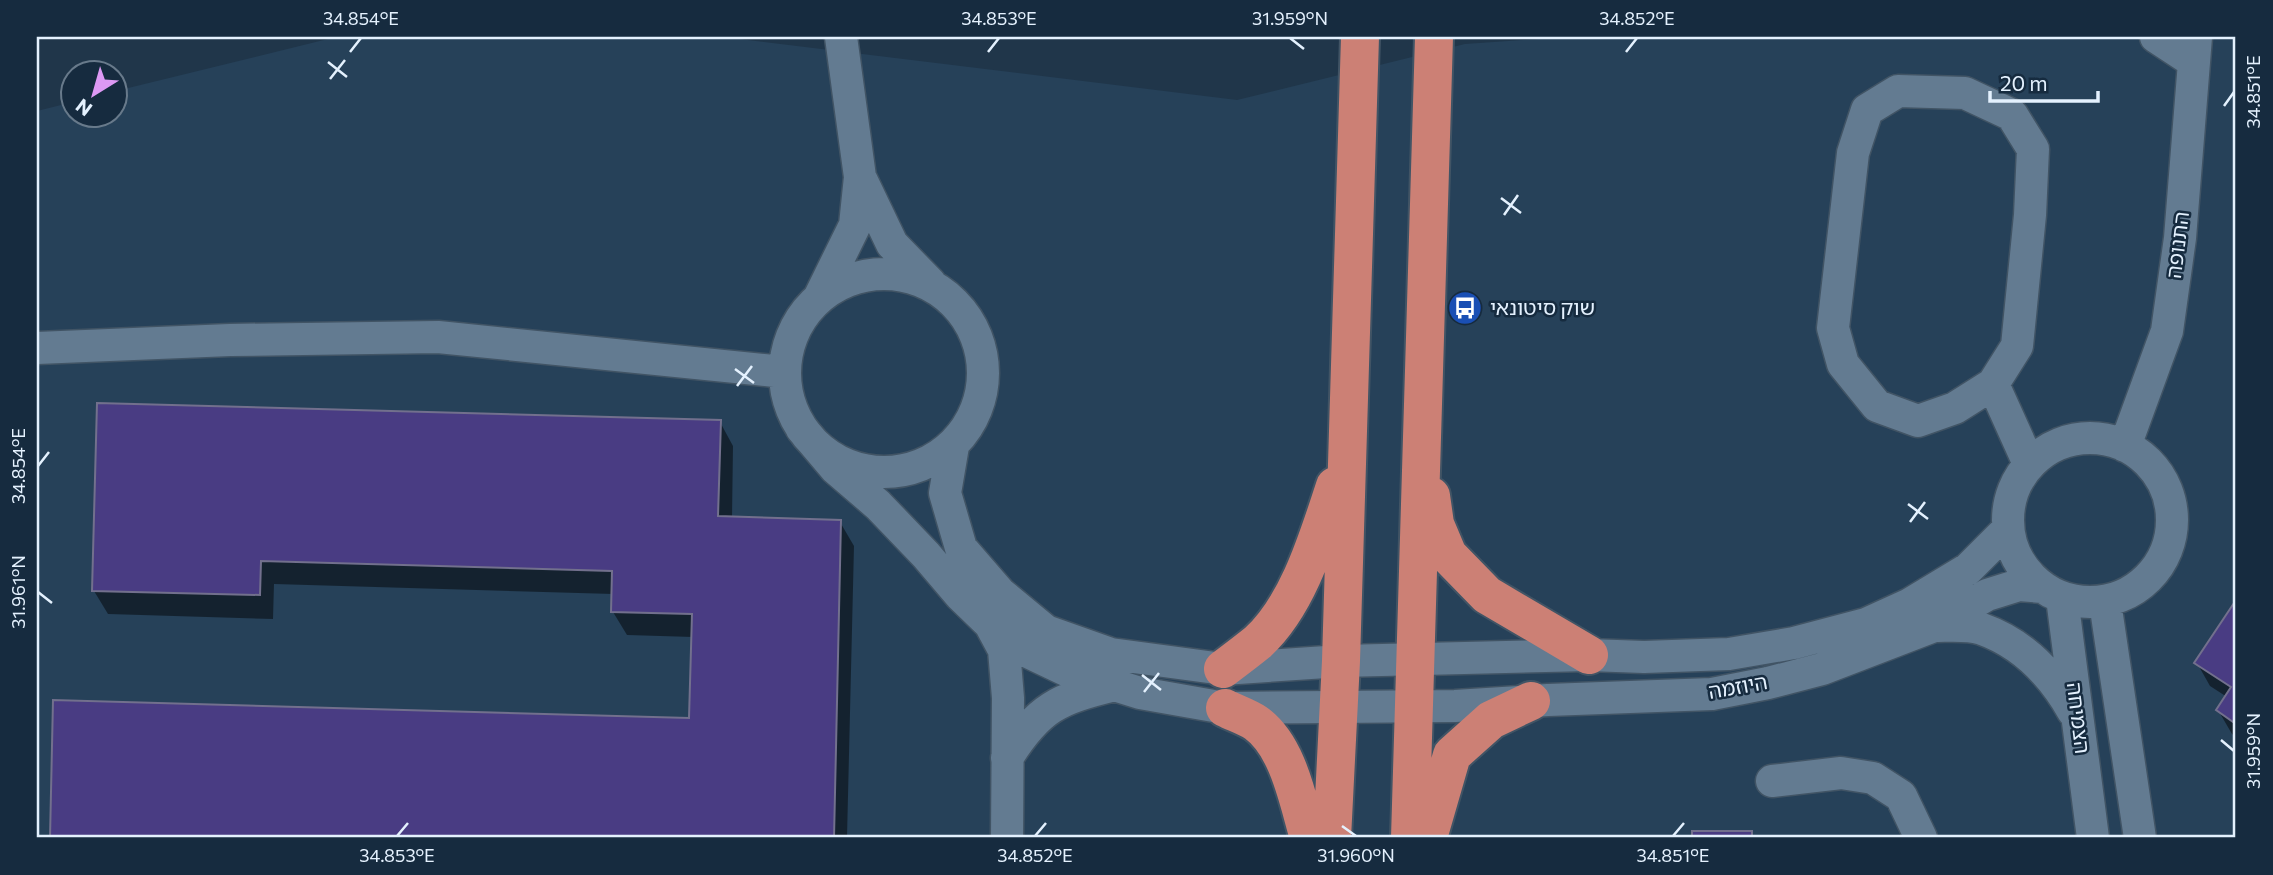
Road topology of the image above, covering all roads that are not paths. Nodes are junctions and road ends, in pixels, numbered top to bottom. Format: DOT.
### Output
graph roads {
  1 [pos="841,37"];
  2 [pos="1360,37"];
  3 [pos="1434,37"];
  4 [pos="2156,37"];
  5 [pos="2195,49"];
  6 [pos="860,177"];
  7 [pos="932,285"];
  8 [pos="820,296"];
  9 [pos="37,348"];
  10 [pos="784,372"];
  11 [pos="1993,384"];
  12 [pos="1422,421"];
  13 [pos="802,429"];
  14 [pos="953,446"];
  15 [pos="2126,446"];
  16 [pos="1348,451"];
  17 [pos="2029,464"];
  18 [pos="2008,529"];
  19 [pos="2052,592"];
  20 [pos="2105,602"];
  21 [pos="990,624"];
  22 [pos="1934,626"];
  23 [pos="1589,655"];
  24 [pos="1415,659"];
  25 [pos="1341,661"];
  26 [pos="1223,668"];
  27 [pos="1115,685"];
  28 [pos="1531,701"];
  29 [pos="1414,706"];
  30 [pos="1339,707"];
  31 [pos="1226,709"];
  32 [pos="2078,721"];
  33 [pos="1007,758"];
  34 [pos="1772,781"];
  35 [pos="1007,838"];
  36 [pos="1309,838"];
  37 [pos="1332,838"];
  38 [pos="1410,838"];
  39 [pos="1428,838"];
  40 [pos="1921,838"];
  41 [pos="2093,838"];
  42 [pos="2140,838"];
  1 -- 6 [label="street"];
  2 -- 16 [label="highway"];
  3 -- 12 [label="highway"];
  4 -- 5 [label="street"];
  5 -- 15 [label="street, התנופה"];
  6 -- 7 [label="street"];
  6 -- 8 [label="street"];
  7 -- 8 [label="street"];
  7 -- 14 [label="street"];
  8 -- 10 [label="street"];
  9 -- 10 [label="street"];
  10 -- 13 [label="street"];
  11 -- 11 [label="street"];
  11 -- 17 [label="street"];
  12 -- 23 [label="highway"];
  12 -- 24 [label="highway"];
  13 -- 14 [label="street"];
  13 -- 21 [label="street"];
  14 -- 26 [label="street, היוזמה"];
  15 -- 17 [label="street"];
  15 -- 20 [label="street"];
  16 -- 25 [label="highway"];
  16 -- 26 [label="highway"];
  17 -- 18 [label="street"];
  18 -- 19 [label="street"];
  18 -- 23 [label="street, היוזמה"];
  19 -- 20 [label="street"];
  19 -- 22 [label="street, היוזמה"];
  19 -- 32 [label="street, הצמיחה"];
  20 -- 42 [label="street, הצמיחה"];
  21 -- 27 [label="street, היוזמה"];
  21 -- 33 [label="street"];
  22 -- 28 [label="street, היוזמה"];
  22 -- 32 [label="street"];
  23 -- 24 [label="street, היוזמה"];
  24 -- 25 [label="street, היוזמה"];
  24 -- 29 [label="highway"];
  25 -- 26 [label="street, היוזמה"];
  25 -- 30 [label="highway"];
  27 -- 31 [label="street, היוזמה"];
  27 -- 33 [label="street"];
  28 -- 29 [label="street, היוזמה"];
  28 -- 39 [label="highway"];
  29 -- 30 [label="street, היוזמה"];
  29 -- 38 [label="highway"];
  30 -- 31 [label="street, היוזמה"];
  30 -- 37 [label="highway"];
  31 -- 36 [label="highway"];
  32 -- 41 [label="street, הצמיחה"];
  33 -- 35 [label="street"];
  34 -- 40 [label="street"];
}
